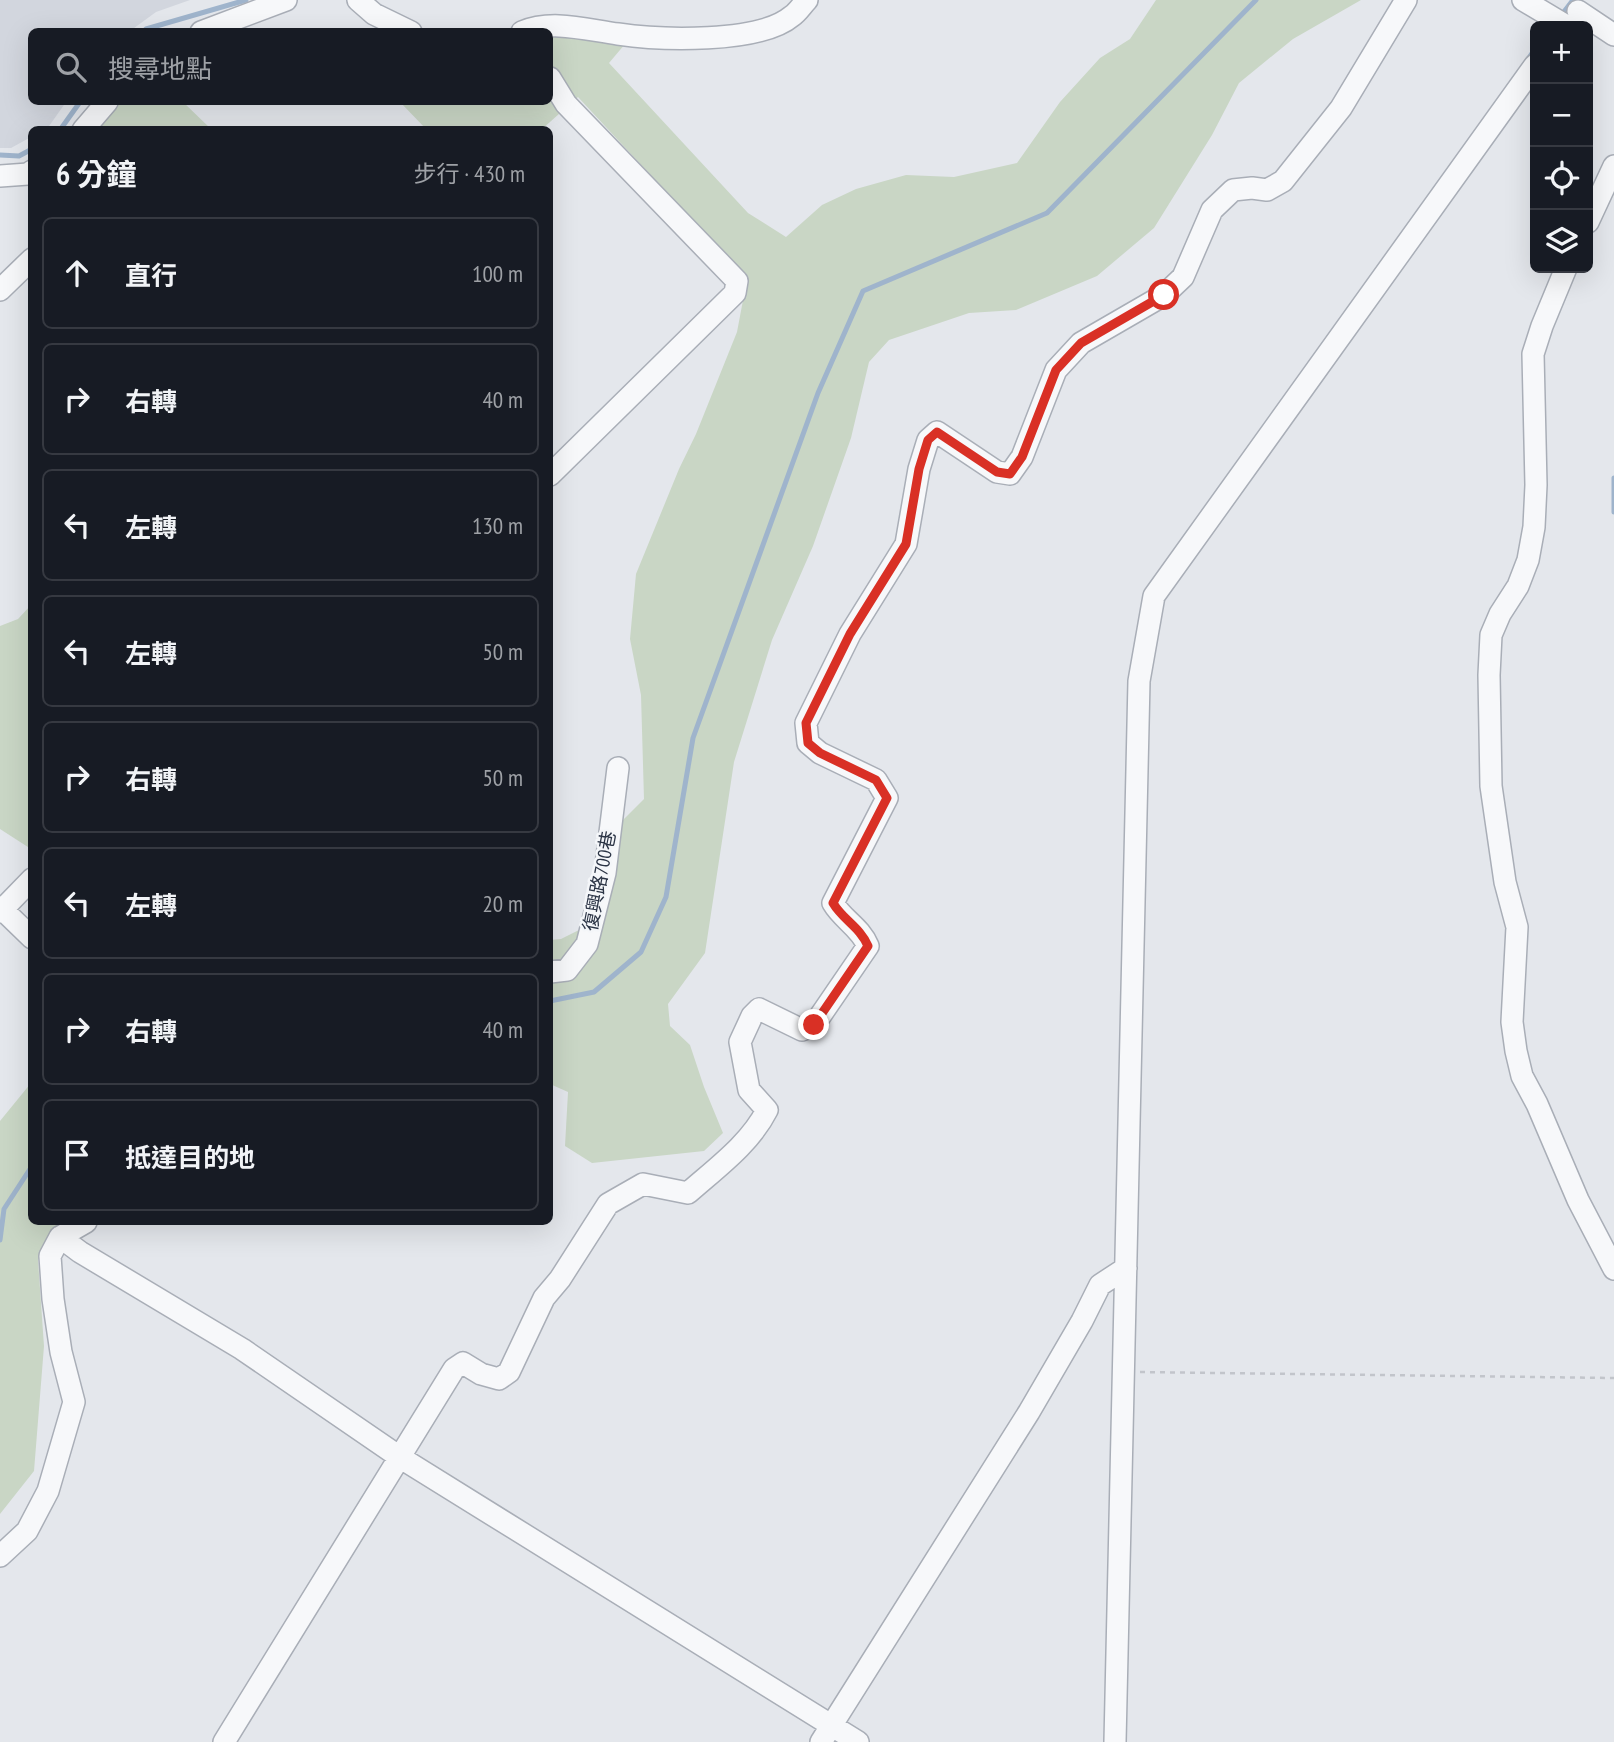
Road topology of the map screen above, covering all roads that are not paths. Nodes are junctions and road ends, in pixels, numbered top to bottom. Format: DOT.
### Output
graph roads {
  1 [pos="286,0"];
  2 [pos="358,0"];
  3 [pos="807,0"];
  4 [pos="1406,0"];
  5 [pos="1523,0"];
  6 [pos="1566,16"];
  7 [pos="212,28"];
  8 [pos="403,28"];
  9 [pos="539,28"];
  10 [pos="1614,35"];
  11 [pos="1530,72"];
  12 [pos="553,83"];
  13 [pos="104,105"];
  14 [pos="86,126"];
  15 [pos="1614,166"];
  16 [pos="28,173"];
  17 [pos="0,176"];
  18 [pos="1593,211"];
  19 [pos="28,263"];
  20 [pos="1564,273"];
  21 [pos="0,290"];
  22 [pos="553,472"];
  23 [pos="618,768"];
  24 [pos="28,882"];
  25 [pos="1,909"];
  26 [pos="28,934"];
  27 [pos="553,972"];
  28 [pos="81,1225"];
  29 [pos="60,1237"];
  30 [pos="1614,1269"];
  31 [pos="1118,1274"];
  32 [pos="401,1458"];
  33 [pos="0,1556"];
  34 [pos="826,1734"];
  35 [pos="224,1742"];
  36 [pos="858,1742"];
  37 [pos="1115,1742"];
  1 -- 7 [label="lane"];
  2 -- 8 [label="lane"];
  3 -- 9 [label="lane"];
  4 -- 32 [label="lane"];
  5 -- 6 [label="lane"];
  6 -- 10 [label="lane"];
  11 -- 31 [label="lane"];
  12 -- 22 [label="lane"];
  13 -- 14 [label="lane"];
  15 -- 18 [label="lane"];
  16 -- 17 [label="lane"];
  19 -- 21 [label="lane"];
  20 -- 30 [label="lane"];
  23 -- 27 [label="lane, 復興路700巷"];
  24 -- 25 [label="lane"];
  25 -- 26 [label="lane"];
  28 -- 29 [label="lane"];
  29 -- 32 [label="lane"];
  29 -- 33 [label="lane"];
  31 -- 34 [label="lane"];
  31 -- 37 [label="lane"];
  32 -- 34 [label="lane"];
  32 -- 35 [label="lane"];
  34 -- 36 [label="lane"];
}
